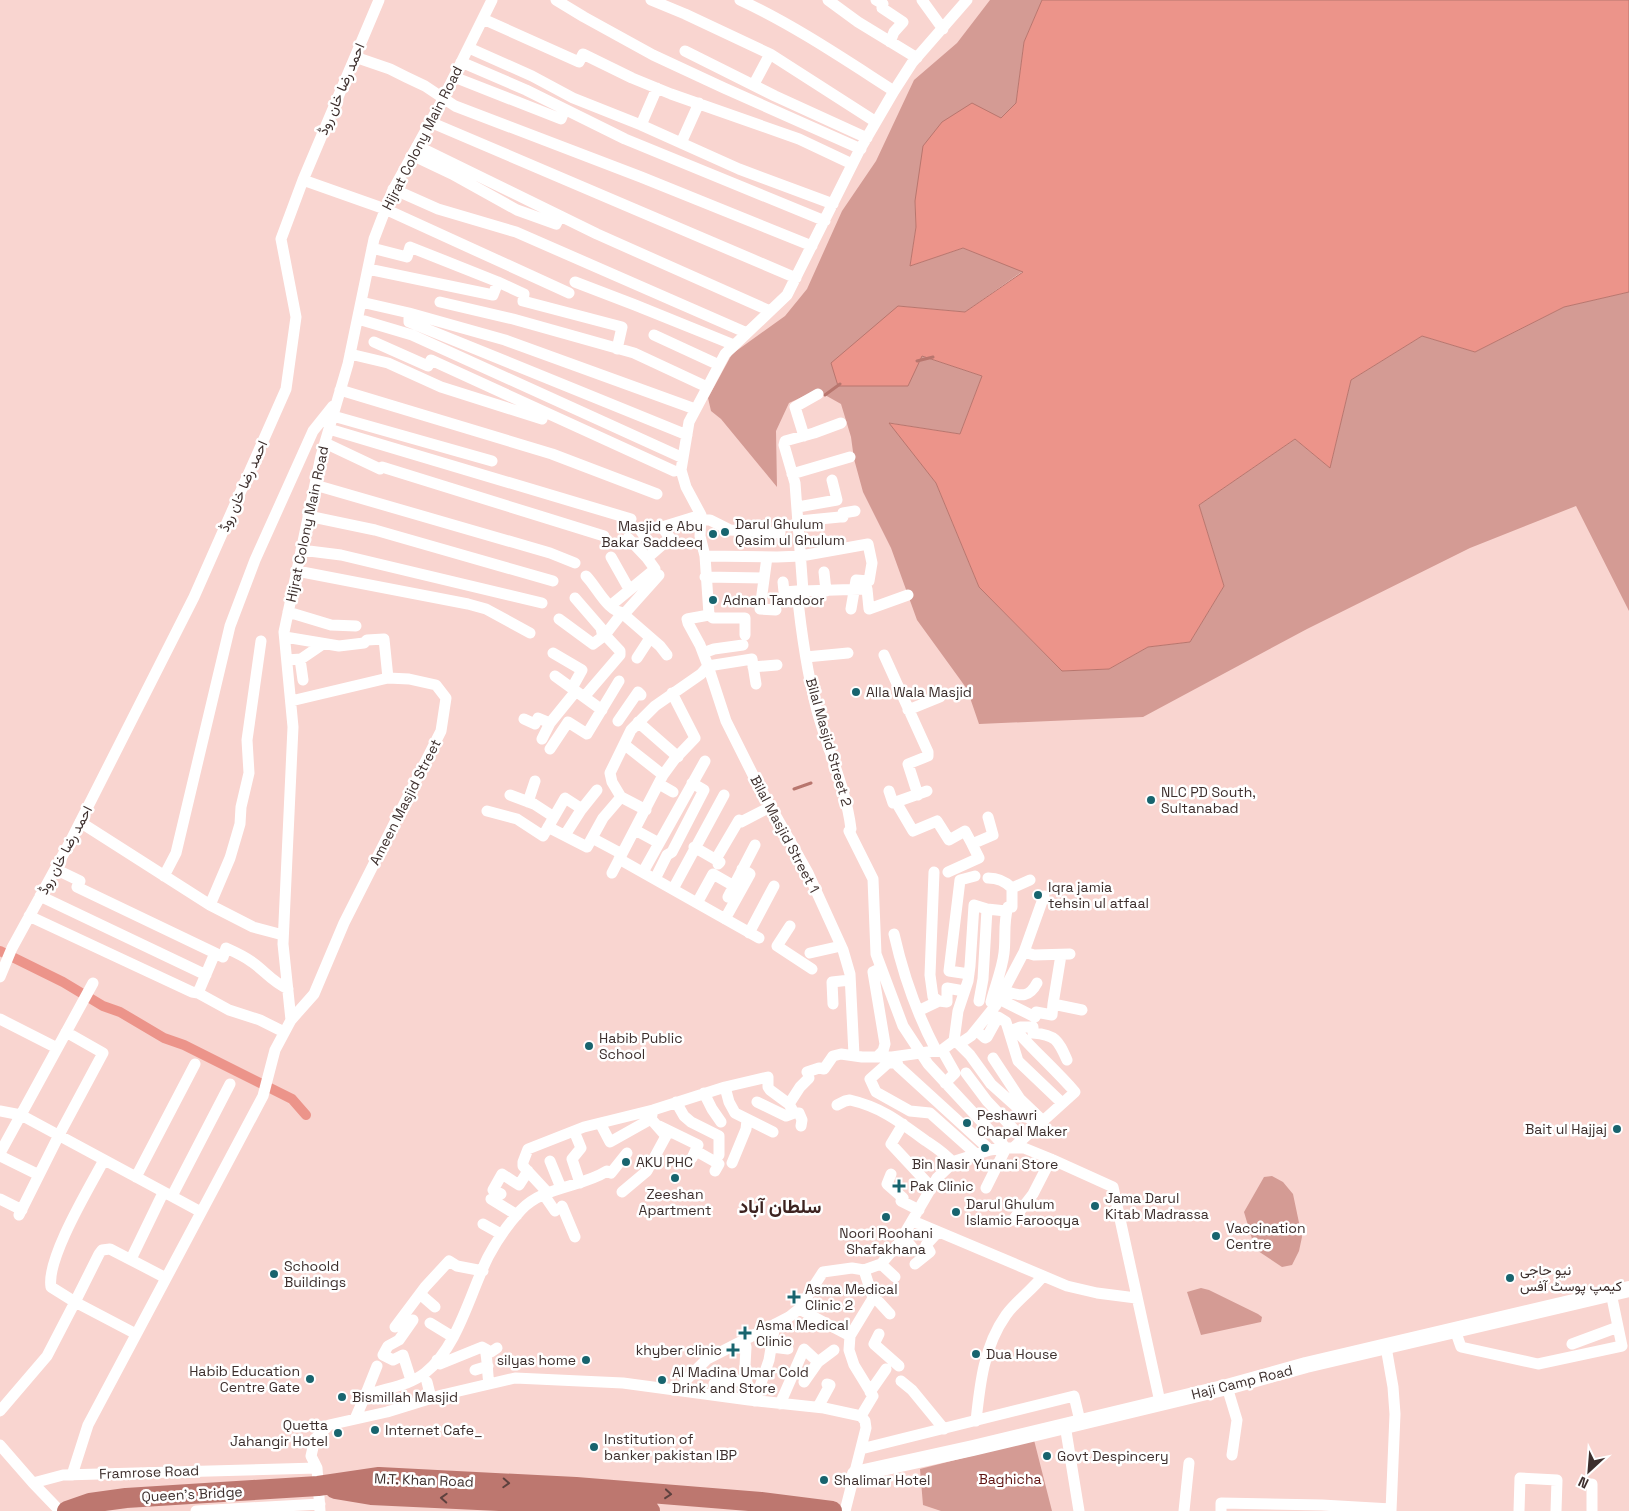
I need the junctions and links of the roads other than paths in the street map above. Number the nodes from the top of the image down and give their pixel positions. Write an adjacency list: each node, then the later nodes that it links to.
1 (379, 0): 16 (street, احمد رضا خان روڈ)
2 (492, 0): 10 (street, Hijrat Colony Main Road)
3 (556, 0): 31 (street)
4 (651, 0): 15 (street)
5 (740, 0): 22 (street)
6 (828, 0): 12 (street)
7 (876, 0): 12 (street)
8 (922, 0): 11 (street)
9 (967, 0): 11 (street)
10 (483, 19): 13 (street, Hijrat Colony Main Road); 21 (street)
11 (943, 29): 17 (street)
12 (890, 42): 17 (street)
13 (469, 48): 18 (street, Hijrat Colony Main Road); 28 (street)
14 (685, 51): 20 (street)
15 (770, 54): 20 (street); 27 (street)
16 (355, 57): 23 (street); 34 (street, احمد رضا خان روڈ)
17 (917, 58): 22 (street)
18 (462, 62): 19 (street, Hijrat Colony Main Road); 25 (street)
19 (454, 77): 23 (street, Hijrat Colony Main Road); 25 (street)
20 (754, 84): 29 (street)
21 (657, 88): 24 (street); 28 (street)
22 (894, 92): 27 (street)
23 (443, 99): 26 (street, Hijrat Colony Main Road); 39 (street)
24 (699, 103): 30 (street); 33 (street)
25 (565, 109): 38 (street)
26 (430, 122): 32 (street, Hijrat Colony Main Road); 42 (street)
27 (876, 122): 29 (street)
28 (641, 125): 30 (street)
29 (867, 138): 31 (street)
30 (681, 143): 36 (street)
31 (861, 148): 33 (street)
32 (415, 150): 35 (street, Hijrat Colony Main Road); 48 (street)
33 (852, 164): 36 (street)
34 (302, 180): 37 (street); 172 (street, احمد رضا خان روڈ)
35 (393, 189): 37 (street, Hijrat Colony Main Road); 51 (street)
36 (833, 204): 38 (street)
37 (385, 209): 40 (street, Hijrat Colony Main Road); 45 (street)
38 (825, 221): 39 (street)
39 (812, 246): 42 (street)
40 (372, 248): 41 (street, Hijrat Colony Main Road); 43 (street)
41 (368, 269): 43 (street); 46 (street, Hijrat Colony Main Road)
42 (796, 278): 48 (street)
43 (498, 282): 55 (street)
44 (575, 282): 54 (street)
45 (569, 293)
46 (361, 302): 49 (street); 50 (street, Hijrat Colony Main Road)
47 (440, 302): 55 (street)
48 (770, 310): 51 (street)
49 (409, 313): 61 (street); 66 (street)
50 (358, 319): 56 (street, Hijrat Colony Main Road); 69 (street)
51 (747, 333): 54 (street)
52 (654, 335): 57 (street)
53 (374, 342): 62 (street)
54 (734, 345): 57 (street)
55 (617, 349): 58 (street)
56 (350, 354): 60 (street, Hijrat Colony Main Road); 62 (street)
57 (719, 365): 58 (street)
58 (707, 387): 61 (street)
59 (818, 394): 67 (street)
60 (339, 396): 63 (street, Hijrat Colony Main Road); 76 (street); 190 (street)
61 (696, 409): 66 (street)
62 (545, 413): 72 (street)
63 (333, 416): 65 (street, Hijrat Colony Main Road); 71 (street)
64 (841, 423): 67 (street, Bilal Masjid Street 2)
65 (329, 429): 68 (street, Hijrat Colony Main Road); 81 (street)
66 (687, 435): 69 (street)
67 (804, 436): 73 (street, Bilal Masjid Street 2)
68 (325, 443): 75 (street, Hijrat Colony Main Road); 85 (street)
69 (683, 458): 72 (street)
70 (850, 458): 73 (street)
71 (492, 461)
72 (677, 472): 80 (street)
73 (792, 474): 77 (street, Bilal Masjid Street 2)
74 (832, 480): 77 (street)
75 (315, 485): 79 (street, Hijrat Colony Main Road); 93 (street)
76 (657, 494)
77 (798, 507): 82 (street, Bilal Masjid Street 2)
78 (855, 511): 82 (street)
79 (308, 516): 87 (street, Hijrat Colony Main Road); 100 (street)
80 (701, 516): 84 (street); 88 (street); 89 (street)
81 (631, 519)
82 (799, 520): 90 (street, Bilal Masjid Street 2)
83 (640, 530): 88 (street)
84 (780, 533)
85 (604, 536)
86 (628, 538): 88 (street)
87 (301, 550): 94 (street, Hijrat Colony Main Road); 108 (street)
88 (651, 554): 102 (street)
89 (705, 556): 92 (street); 98 (street)
90 (801, 556): 92 (street); 103 (street); 104 (street, Bilal Masjid Street 2)
91 (610, 557): 102 (street)
92 (767, 557): 99 (street)
93 (575, 563)
94 (297, 571): 112 (street, Hijrat Colony Main Road); 117 (street)
95 (824, 572): 105 (street)
96 (659, 575): 113 (street)
97 (586, 576): 109 (street)
98 (706, 577): 99 (street); 114 (street)
99 (764, 578): 111 (street)
100 (553, 581)
101 (783, 582): 104 (street)
102 (630, 589): 109 (street)
103 (854, 590): 105 (street); 106 (street); 110 (street)
104 (800, 591): 105 (street); 128 (street, Bilal Masjid Street 2)
105 (826, 591)
106 (908, 595)
107 (575, 598): 118 (street)
108 (542, 603)
109 (610, 606): 113 (street)
110 (852, 608)
111 (776, 610)
112 (288, 612): 116 (street); 119 (street, Hijrat Colony Main Road)
113 (622, 613): 118 (street); 120 (street)
114 (709, 615): 124 (street, Bilal Masjid Street 1); 124 (street)
115 (559, 620): 118 (street)
116 (356, 626)
117 (530, 633)
118 (604, 636): 140 (street)
119 (285, 637): 122 (street); 131 (street, Hijrat Colony Main Road)
120 (650, 638): 126 (street); 129 (street)
121 (261, 641): 203 (street)
122 (323, 644): 130 (street); 136 (street)
123 (553, 653): 140 (street)
124 (703, 653): 133 (street, Bilal Masjid Street 1)
125 (848, 653): 128 (street)
126 (667, 655)
127 (884, 655): 145 (street)
128 (806, 657): 215 (street, Bilal Masjid Street 2)
129 (636, 658)
130 (300, 659): 131 (street); 137 (street)
131 (287, 660): 144 (street, Hijrat Colony Main Road)
132 (777, 665): 134 (street)
133 (708, 666): 134 (street); 141 (street); 167 (street, Bilal Masjid Street 1)
134 (753, 667): 139 (street)
135 (555, 676): 140 (street)
136 (388, 678): 144 (street, Ameen Masjid Street); 235 (street, Ameen Masjid Street)
137 (303, 680)
138 (619, 681): 146 (street)
139 (756, 684)
140 (577, 692): 146 (street); 149 (street)
141 (672, 693): 150 (street); 154 (street)
142 (641, 695): 148 (street)
143 (940, 697): 145 (street)
144 (291, 701): 209 (street, Hijrat Colony Main Road)
145 (908, 710): 166 (street)
146 (600, 713): 148 (street); 153 (street)
147 (524, 719): 149 (street)
148 (618, 721): 150 (street)
149 (550, 723): 151 (street)
150 (634, 726): 152 (street); 154 (street)
151 (542, 739)
152 (625, 745): 156 (street); 164 (street)
153 (550, 749)
154 (678, 757): 156 (street)
155 (704, 761): 158 (street)
156 (661, 780): 161 (street); 169 (street)
157 (535, 782): 165 (street)
158 (692, 783): 177 (street); 193 (street)
159 (597, 790): 168 (street)
160 (889, 791): 166 (street)
161 (673, 792)
162 (510, 795): 165 (street)
163 (724, 795): 180 (street)
164 (621, 797): 169 (street); 176 (street)
165 (528, 802): 173 (street)
166 (896, 802): 178 (street)
167 (770, 806): 182 (street); 211 (street, Bilal Masjid Street 1)
168 (582, 809): 173 (street); 175 (street)
169 (646, 810): 174 (street)
170 (487, 811): 173 (street)
171 (988, 817): 178 (street)
172 (80, 822): 183 (street, احمد رضا خان روڈ); 190 (street)
173 (551, 822): 175 (street)
174 (635, 830): 177 (street); 181 (street)
175 (565, 835): 176 (street)
176 (592, 838): 181 (street)
177 (659, 843): 185 (street)
178 (972, 844): 187 (street)
179 (755, 845): 184 (street)
180 (694, 847): 182 (street); 198 (street)
181 (620, 857): 185 (street); 188 (street)
182 (716, 860): 189 (street)
183 (55, 869): 199 (street, احمد رضا خان روڈ); 213 (street)
184 (742, 869): 195 (street); 207 (street)
185 (643, 872): 193 (street)
186 (934, 872): 227 (street)
187 (948, 872)
188 (612, 873)
189 (713, 874): 195 (street); 202 (street)
190 (164, 876): 203 (street)
191 (975, 876): 218 (street)
192 (988, 878): 197 (street)
193 (654, 879): 198 (street)
194 (1030, 880): 197 (street)
195 (734, 886): 201 (street)
196 (774, 886): 207 (street)
197 (1012, 888): 205 (street)
198 (672, 889): 202 (street)
199 (40, 896): 206 (street, احمد رضا خان روڈ); 217 (street)
200 (1044, 896): 212 (street)
201 (728, 897)
202 (697, 903): 207 (street)
203 (210, 905): 209 (street)
204 (987, 909): 205 (street); 218 (street); 228 (street)
205 (1006, 911): 226 (street)
206 (29, 916): 219 (street, احمد رضا خان روڈ); 225 (street)
207 (725, 919)
208 (790, 926): 216 (street)
209 (283, 934): 223 (street, Hijrat Colony Main Road)
210 (894, 934): 233 (street)
211 (842, 946): 214 (street); 220 (street, Bilal Masjid Street 1)
212 (1024, 952): 226 (street); 230 (street)
213 (215, 953): 217 (street); 223 (street)
214 (810, 953)
215 (880, 968): 243 (street, Bilal Masjid Street 2); 245 (street)
216 (812, 969)
217 (206, 974): 225 (street)
218 (969, 974): 224 (street)
219 (0, 977)
220 (850, 980): 229 (street); 244 (street, Bilal Masjid Street 1)
221 (93, 983): 238 (street)
222 (1037, 983): 226 (street)
223 (288, 989): 235 (street, Hijrat Colony Main Road)
224 (964, 991): 227 (street); 240 (street)
225 (198, 993): 239 (street)
226 (1000, 998): 231 (street); 237 (street)
227 (938, 1001): 233 (street)
228 (979, 1001)
229 (833, 1004)
230 (1053, 1004): 231 (street); 232 (street)
231 (1014, 1007): 236 (street)
232 (1082, 1010)
233 (918, 1011): 242 (street)
234 (0, 1019): 241 (street)
235 (291, 1020): 239 (street)
236 (1010, 1027): 237 (street); 248 (street); 257 (street); 257 (street)
237 (976, 1030): 240 (street)
238 (66, 1032): 241 (street); 271 (street)
239 (284, 1032): 298 (street)
240 (957, 1042): 242 (street); 266 (street)
241 (57, 1048): 261 (street)
242 (939, 1050): 243 (street); 251 (street)
243 (921, 1053): 247 (street); 251 (street, Bilal Masjid Street 2)
244 (854, 1056): 245 (street); 259 (street)
245 (877, 1057): 247 (street)
246 (993, 1058): 266 (street)
247 (896, 1060): 274 (street); 276 (street)
248 (1067, 1060)
249 (196, 1064): 288 (street)
250 (966, 1073): 272 (street)
251 (945, 1083): 273 (street, Bilal Masjid Street 2)
252 (230, 1084): 294 (street)
253 (725, 1086): 254 (street); 259 (street); 263 (street)
254 (704, 1093): 255 (street); 264 (street)
255 (676, 1102): 262 (street); 278 (street)
256 (757, 1102): 259 (street)
257 (1062, 1103): 266 (street)
258 (837, 1106): 267 (street)
259 (792, 1108): 268 (street)
260 (0, 1111): 261 (street)
261 (21, 1115): 271 (street); 277 (street)
262 (653, 1118): 265 (street); 265 (street); 286 (street); 293 (street)
263 (747, 1120): 270 (street); 283 (street)
264 (721, 1122)
265 (600, 1123): 269 (street)
266 (1041, 1123): 272 (street)
267 (903, 1124): 279 (street); 284 (street)
268 (801, 1126)
269 (574, 1131): 285 (street); 289 (street)
270 (773, 1132)
271 (59, 1136): 281 (street); 287 (street)
272 (1022, 1138): 273 (street)
273 (1009, 1148): 274 (street); 280 (street); 292 (street)
274 (990, 1150): 276 (street)
275 (627, 1153): 289 (street)
276 (976, 1154): 284 (street)
277 (0, 1155): 287 (street)
278 (719, 1155)
279 (904, 1158): 291 (street); 297 (street)
280 (1052, 1159): 300 (street); 320 (street)
281 (104, 1160): 288 (street); 321 (street)
282 (550, 1161): 290 (street)
283 (732, 1163)
284 (953, 1163): 291 (street)
285 (528, 1171): 295 (street); 299 (street)
286 (715, 1171)
287 (39, 1175): 296 (street)
288 (136, 1177): 294 (street)
289 (580, 1183): 290 (street)
290 (561, 1188): 295 (street)
291 (931, 1188): 297 (street)
292 (986, 1188)
293 (622, 1192)
294 (168, 1194): 298 (street); 308 (street)
295 (546, 1194): 299 (street); 306 (street)
296 (0, 1199)
297 (919, 1210): 301 (street)
298 (201, 1212): 315 (street)
299 (517, 1215): 304 (street)
300 (1013, 1220)
301 (913, 1221): 303 (street); 305 (street)
302 (483, 1224): 304 (street)
303 (938, 1232): 310 (street); 313 (street)
304 (501, 1234): 312 (street)
305 (903, 1236): 307 (street); 309 (street)
306 (575, 1237)
307 (914, 1250)
308 (131, 1259): 315 (street); 321 (street)
309 (881, 1264): 311 (street); 314 (street)
310 (914, 1264)
311 (864, 1270): 319 (street); 323 (street)
312 (482, 1272): 318 (street); 335 (street)
313 (1043, 1276): 320 (street); 373 (street)
314 (896, 1277)
315 (166, 1278): 332 (street)
316 (1629, 1289): 317 (street, Haji Camp Road)
317 (1611, 1293): 329 (street); 331 (street, Haji Camp Road)
318 (420, 1294): 322 (street); 330 (street)
319 (873, 1298): 324 (street); 334 (street)
320 (1136, 1298): 367 (street)
321 (75, 1302): 332 (street); 370 (street)
322 (435, 1308)
323 (799, 1309): 328 (street); 334 (street)
324 (890, 1314)
325 (1629, 1319): 329 (street)
326 (413, 1320): 353 (street)
327 (430, 1323): 335 (street)
328 (775, 1324): 336 (street); 339 (street)
329 (1618, 1325): 331 (street); 337 (street)
330 (395, 1327)
331 (1455, 1330): 338 (street, Haji Camp Road)
332 (136, 1334): 381 (street)
333 (879, 1334): 348 (street)
334 (850, 1336): 363 (street)
335 (453, 1337): 344 (street)
336 (744, 1340): 359 (street); 362 (street)
337 (1572, 1344)
338 (1386, 1346): 361 (street, Haji Camp Road); 385 (street)
339 (772, 1347): 342 (street); 366 (street)
340 (497, 1348): 341 (street)
341 (485, 1349): 344 (street); 347 (street)
342 (788, 1349)
343 (834, 1350): 345 (street)
344 (437, 1360): 353 (street)
345 (818, 1362): 356 (street); 368 (street)
346 (377, 1366): 364 (street)
347 (488, 1366): 350 (street); 357 (street)
348 (899, 1366)
349 (886, 1369): 363 (street)
350 (475, 1370)
351 (714, 1371): 352 (street)
352 (730, 1377): 358 (street); 359 (street)
353 (411, 1380): 364 (street)
354 (901, 1381): 375 (street)
355 (427, 1382): 365 (street)
356 (804, 1382)
357 (489, 1384): 362 (street); 365 (street)
358 (714, 1384)
359 (747, 1384): 366 (street)
360 (827, 1384): 369 (street)
361 (1227, 1387): 367 (street, Haji Camp Road); 378 (street)
362 (681, 1391): 366 (street)
363 (870, 1392): 371 (street)
364 (365, 1396): 372 (street)
365 (431, 1398): 372 (street)
366 (752, 1401): 368 (street)
367 (1160, 1402): 374 (street, Haji Camp Road)
368 (780, 1404): 369 (street)
369 (818, 1407): 371 (street)
370 (0, 1411)
371 (862, 1416): 377 (street)
372 (355, 1419): 384 (street)
373 (976, 1420): 374 (street); 375 (street)
374 (1073, 1423): 380 (street, Haji Camp Road); 392 (street)
375 (944, 1428): 377 (street)
376 (0, 1444): 382 (street)
377 (861, 1449): 380 (street)
378 (1232, 1455)
379 (1189, 1463): 393 (street)
380 (855, 1474): 391 (street)
381 (72, 1475): 382 (street, Framrose Road); 384 (street, Framrose Road)
382 (32, 1483): 386 (street)
383 (1592, 1484): 397 (street)
384 (319, 1492): 387 (highway, Queen's Bridge); 388 (street); 389 (highway, M.T. Khan Road, one-way to 384); 390 (highway, M.T. Khan Road, one-way to 390)
385 (1391, 1510): 394 (street)
386 (60, 1511)
387 (66, 1511)
388 (196, 1511)
389 (650, 1511)
390 (832, 1511)
391 (845, 1511)
392 (1079, 1511)
393 (1184, 1511)
394 (1221, 1511)
395 (1519, 1511): 396 (street)
396 (1556, 1511)
397 (1592, 1511)

